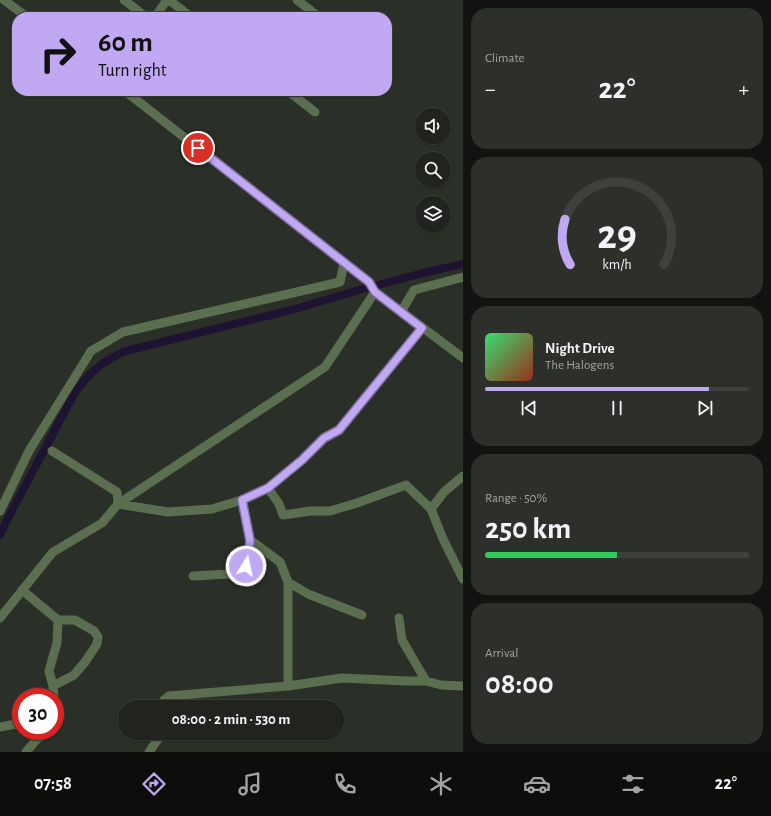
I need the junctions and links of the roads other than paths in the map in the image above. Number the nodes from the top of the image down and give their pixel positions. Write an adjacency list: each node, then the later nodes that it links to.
1 (4, 0): 5 (street)
2 (124, 0): 6 (street)
3 (168, 0): 7 (street); 8 (street)
4 (297, 0): 9 (street)
5 (20, 12)
6 (140, 12)
7 (158, 12)
8 (184, 12)
9 (313, 12)
10 (131, 96): 13 (street)
11 (294, 96): 12 (street)
12 (315, 112)
13 (344, 263): 15 (street); 25 (street)
14 (463, 277): 16 (street)
15 (375, 292): 16 (street); 23 (street)
16 (401, 312): 17 (street)
17 (422, 328): 18 (street); 21 (street)
18 (463, 358)
19 (52, 451): 23 (street)
20 (463, 476): 24 (street)
21 (268, 488): 22 (street); 24 (street)
22 (242, 500): 23 (street); 26 (street)
23 (118, 504): 30 (street)
24 (431, 509): 28 (street)
25 (0, 510)
26 (250, 540): 27 (street); 29 (street)
27 (193, 576)
28 (463, 579)
29 (288, 582): 31 (street); 37 (street)
30 (22, 590): 32 (street); 34 (street)
31 (362, 615)
32 (0, 618)
33 (399, 618): 35 (street)
34 (58, 620): 36 (street); 36 (street)
35 (426, 681): 37 (street); 38 (street)
36 (53, 686)
37 (288, 686): 39 (street)
38 (463, 686)
39 (164, 700)
40 (12, 725): 41 (street)
41 (0, 727)
42 (36, 740): 44 (street)
43 (157, 740): 45 (street)
44 (27, 752)
45 (149, 752)

